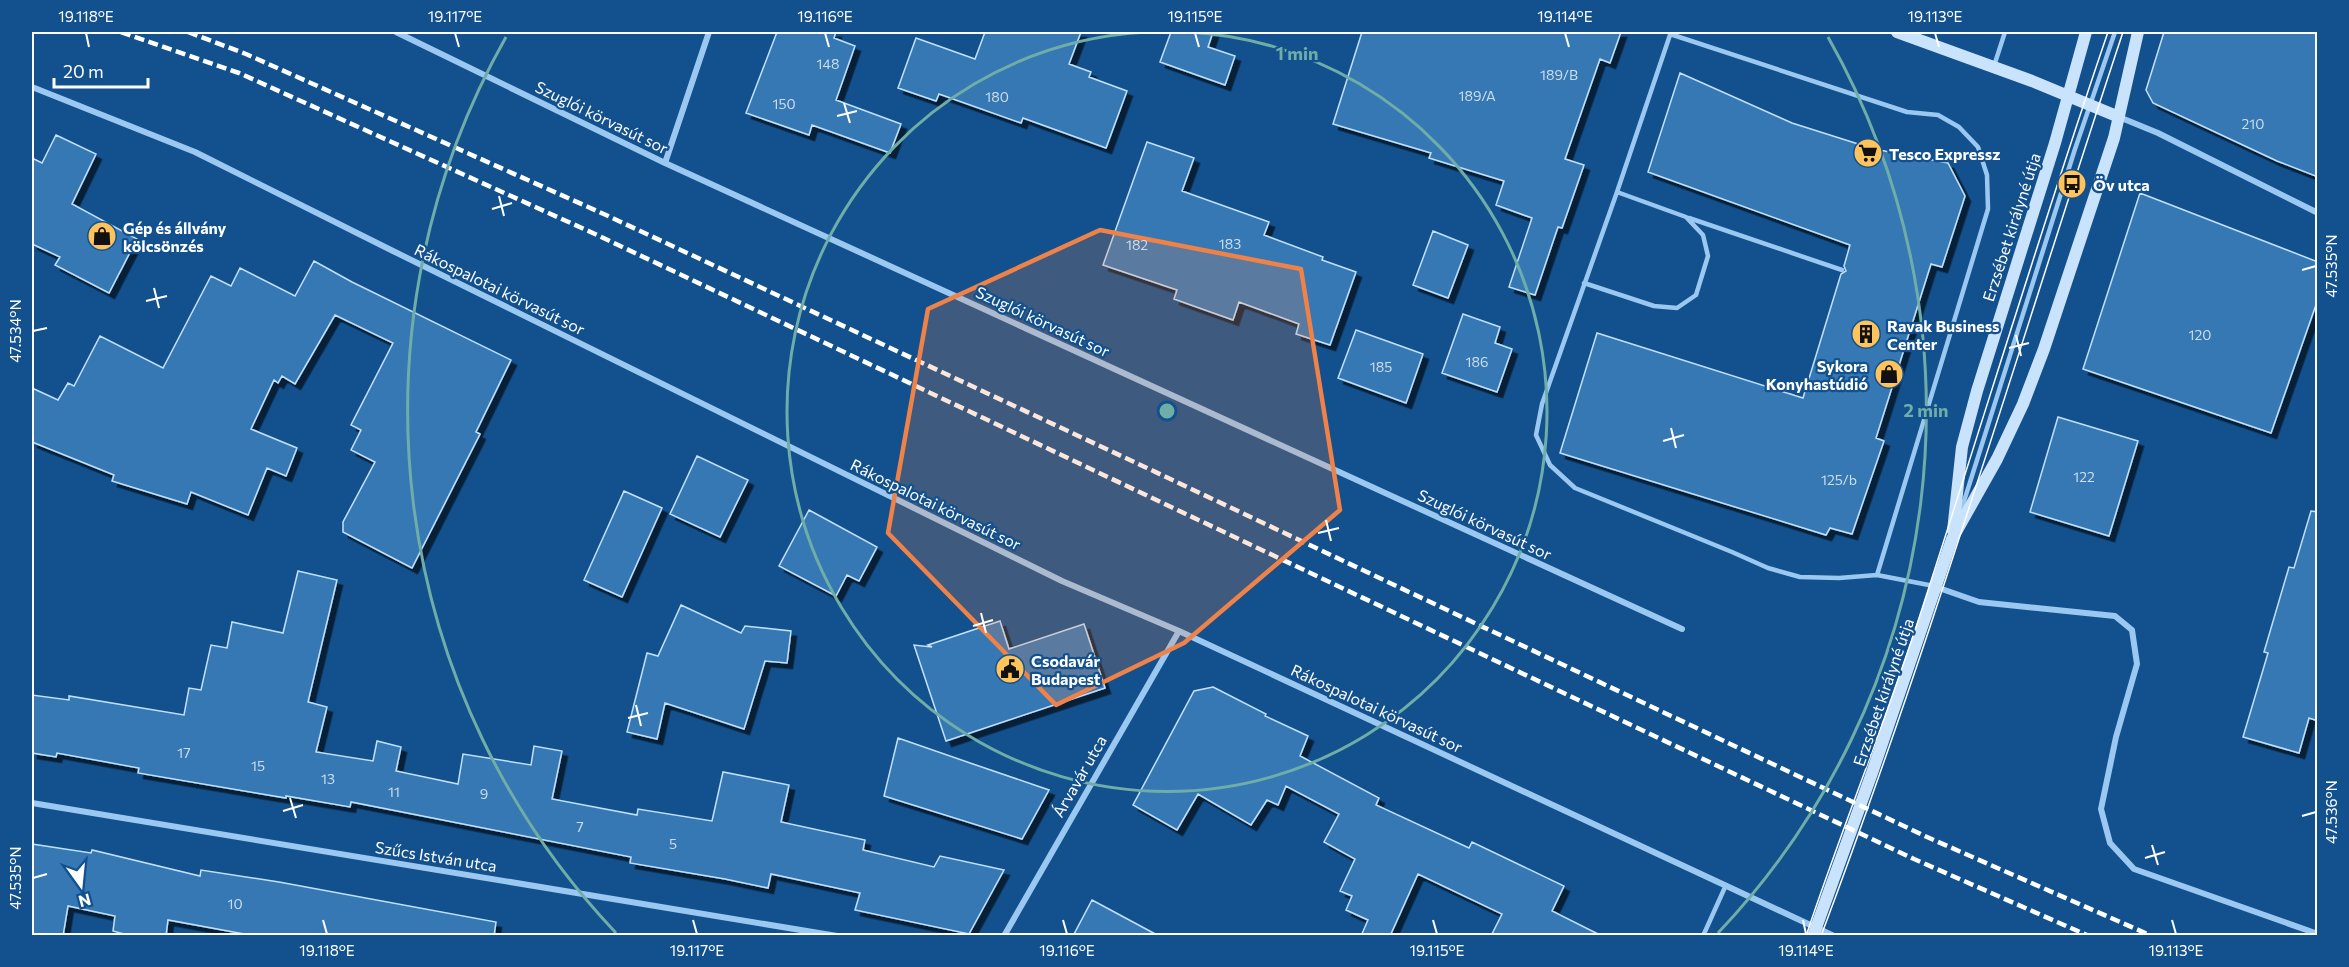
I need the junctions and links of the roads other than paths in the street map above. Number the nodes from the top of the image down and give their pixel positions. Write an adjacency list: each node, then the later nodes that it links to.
1 (396, 32): 14 (street, Szuglói körvasút sor)
2 (709, 32): 14 (street)
3 (1897, 32): 9 (street)
4 (2005, 32): 9 (lane)
5 (2086, 32): 11 (street, Erzsébet királyné útja)
6 (2115, 32): 12 (lane, Erzsébet királyné útja)
7 (2138, 32): 13 (street, Erzsébet királyné útja)
8 (1670, 33): 15 (lane); 21 (lane)
9 (1994, 67): 11 (street)
10 (32, 87): 24 (street, Rákospalotai körvasút sor)
11 (2068, 96): 12 (street); 20 (street, Erzsébet királyné útja)
12 (2090, 105): 13 (street); 20 (lane, Erzsébet királyné útja)
13 (2119, 117): 16 (street); 20 (street, Erzsébet királyné útja)
14 (665, 163): 23 (street, Szuglói körvasút sor)
15 (1617, 192): 17 (lane); 19 (lane)
16 (2318, 213)
17 (1686, 217): 18 (lane); 19 (lane)
18 (1842, 270)
19 (1584, 283): 21 (lane)
20 (1952, 539): 22 (street, Erzsébet királyné útja)
21 (1877, 574): 22 (lane)
22 (1936, 587): 27 (street, Erzsébet királyné útja); 28 (street)
23 (1682, 629)
24 (1179, 631): 26 (street, Rákospalotai körvasút sor); 30 (street, Árvavár utca)
25 (32, 803): 29 (street, Szűcs István utca)
26 (1726, 885): 27 (street, Rákospalotai körvasút sor); 31 (lane)
27 (1815, 931): 32 (street, Rákospalotai körvasút sor)
28 (2318, 934)
29 (837, 936)
30 (1004, 936)
31 (1704, 936)
32 (1834, 936)

